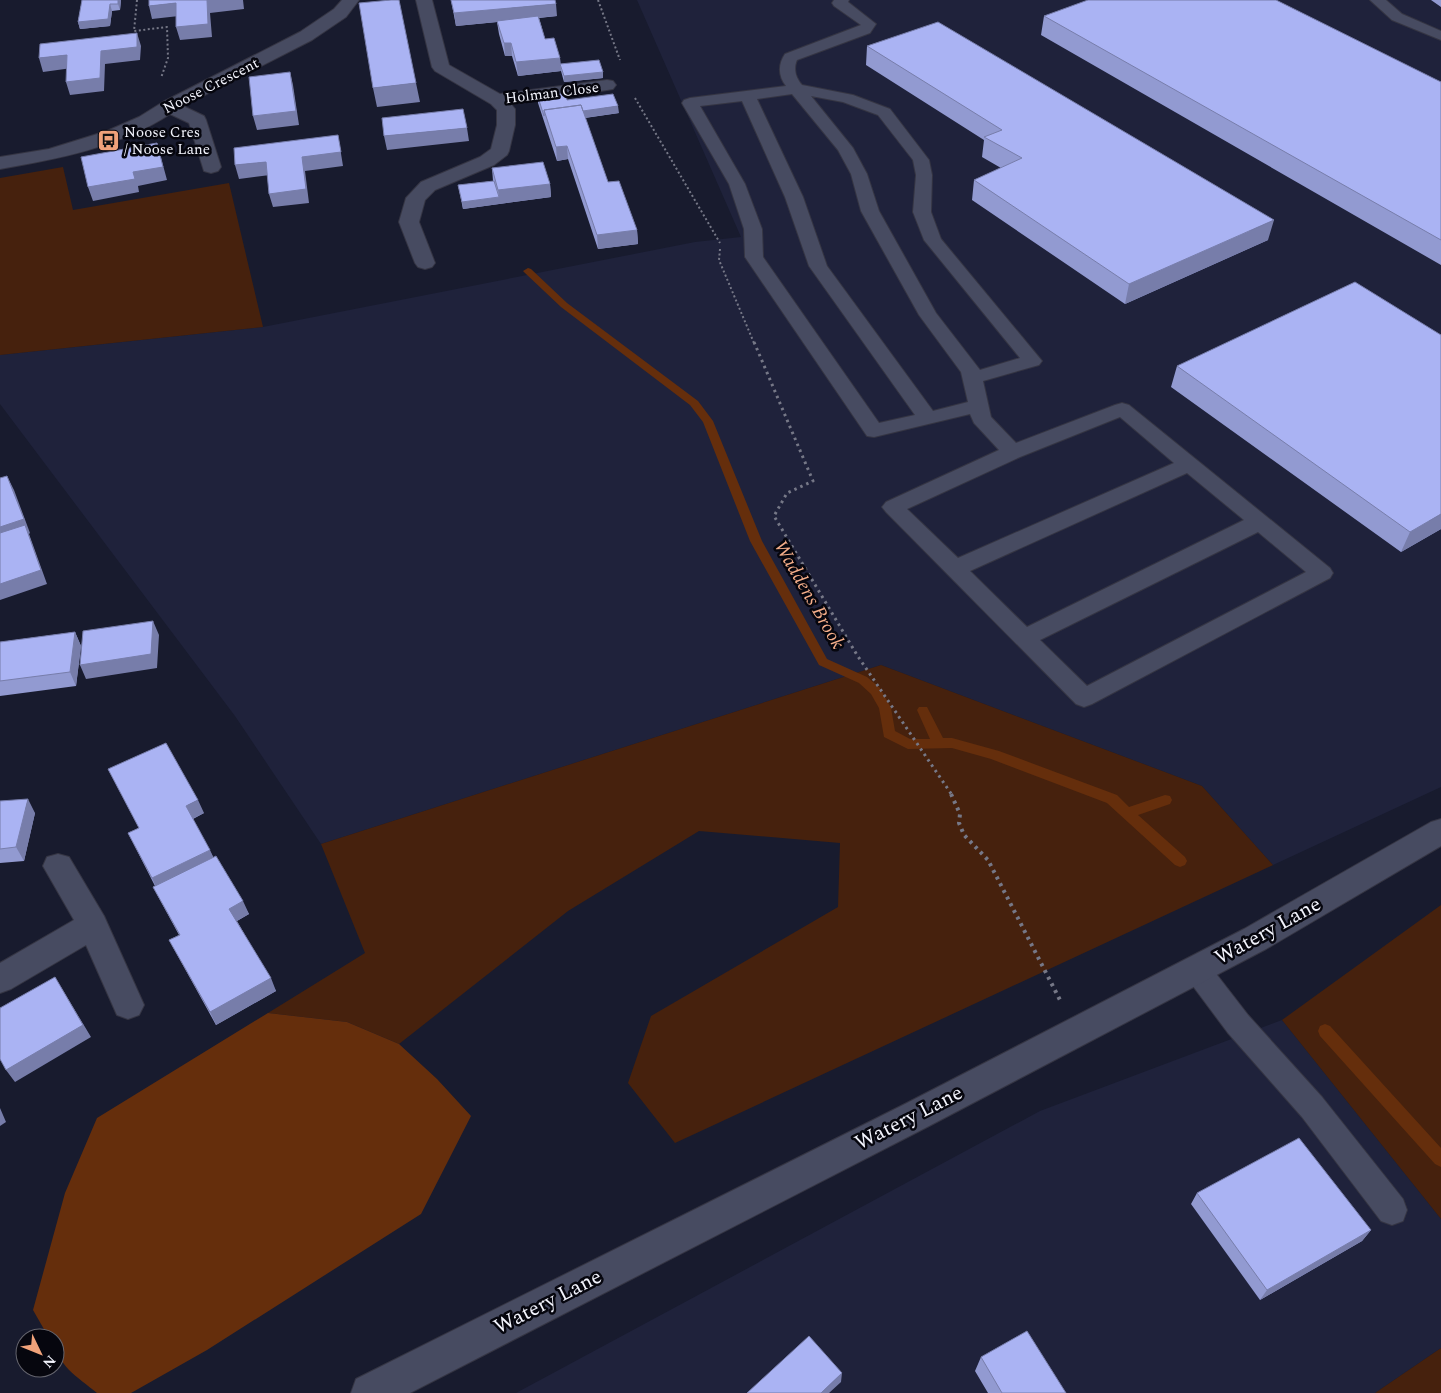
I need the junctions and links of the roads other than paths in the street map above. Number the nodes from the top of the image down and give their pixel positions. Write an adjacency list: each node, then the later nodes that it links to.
1 (352, 0): 10 (street, Noose Crescent)
2 (424, 0): 9 (street, Holman Close)
3 (842, 0): 7 (lane)
4 (1377, 0): 5 (lane)
5 (1439, 34)
6 (607, 85): 9 (street, Holman Close)
7 (796, 89): 8 (lane); 14 (lane); 14 (lane)
8 (748, 96): 16 (lane); 16 (lane)
9 (497, 100): 13 (street, Holman Close)
10 (169, 106): 11 (street, Noose Crescent); 12 (street)
11 (0, 164)
12 (211, 166)
13 (425, 263)
14 (973, 378): 15 (lane)
15 (978, 406): 16 (lane); 17 (lane)
16 (928, 418)
17 (1013, 452): 18 (lane); 20 (lane)
18 (1189, 464): 19 (lane); 20 (lane)
19 (1259, 522): 21 (lane); 21 (lane)
20 (954, 569): 21 (lane)
21 (1024, 638)
22 (1441, 831): 25 (street, Watery Lane)
23 (58, 866): 24 (street)
24 (92, 925): 26 (street); 27 (street)
25 (1197, 970): 28 (lane); 29 (street, Watery Lane)
26 (0, 978)
27 (128, 1005)
28 (1392, 1210)
29 (370, 1393)

